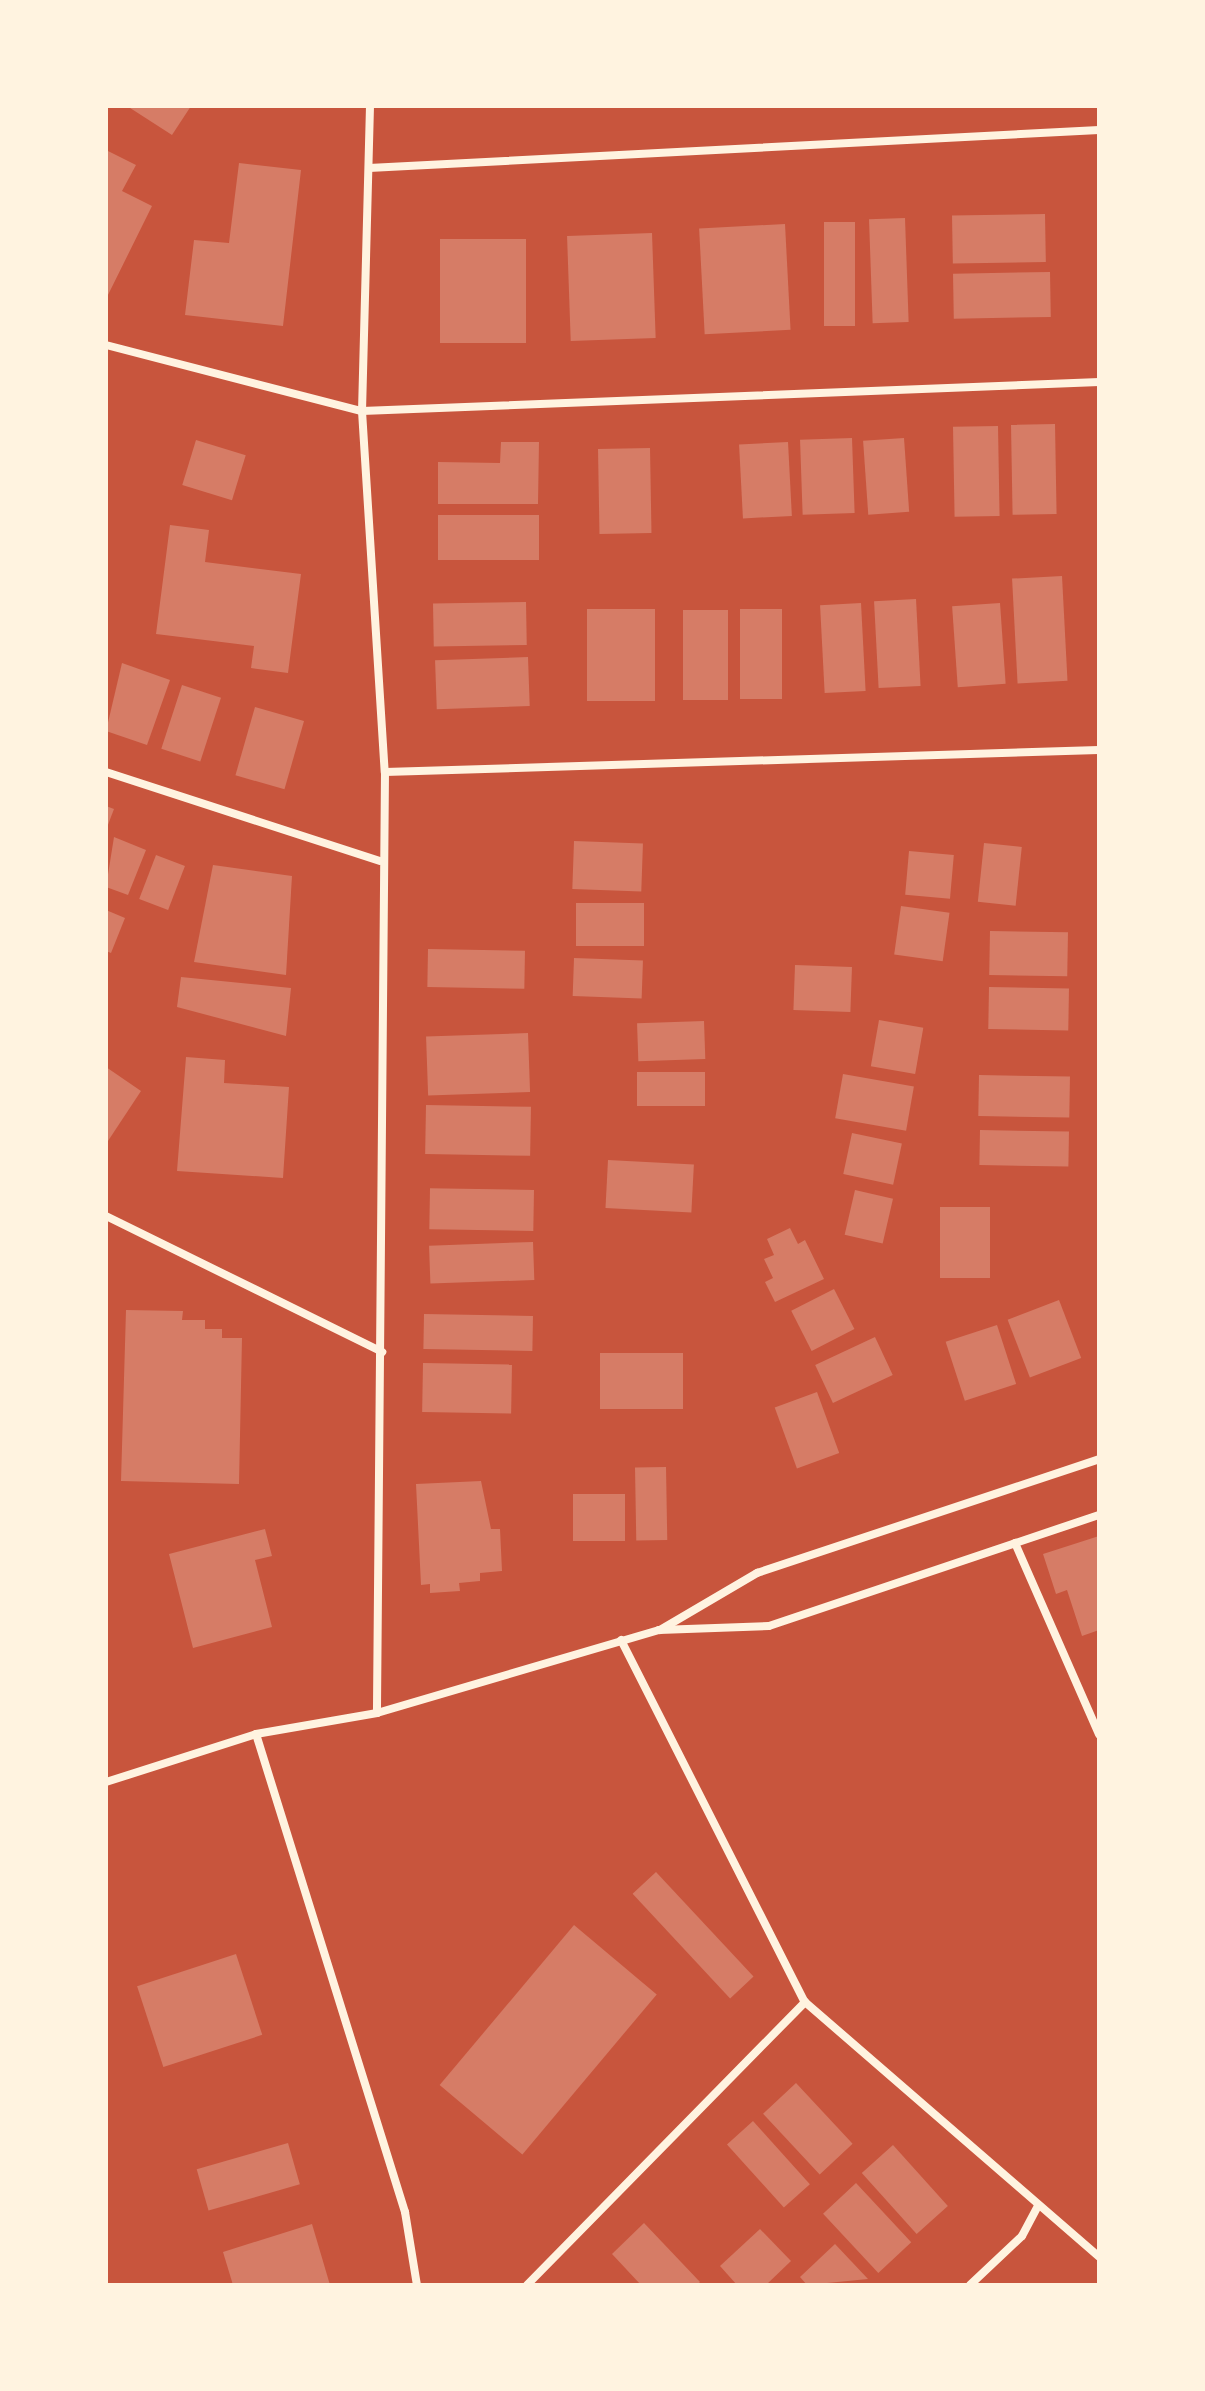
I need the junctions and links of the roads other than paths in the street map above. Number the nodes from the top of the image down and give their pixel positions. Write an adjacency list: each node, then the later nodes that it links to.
1 (370, 106): 3 (street)
2 (1099, 130): 3 (street)
3 (369, 168): 6 (street)
4 (106, 345): 6 (street)
5 (1099, 382): 6 (street)
6 (362, 411): 9 (street)
7 (1099, 750): 9 (street)
8 (106, 772): 10 (street)
9 (385, 772): 10 (street)
10 (380, 861): 12 (street)
11 (106, 1216): 12 (street)
12 (382, 1352): 18 (street)
13 (1099, 1459): 16 (street)
14 (1099, 1515): 15 (street)
15 (1015, 1543): 16 (street); 20 (street)
16 (659, 1630): 17 (street)
17 (621, 1640): 18 (street); 22 (street)
18 (377, 1713): 19 (street)
19 (256, 1734): 21 (street); 25 (street)
20 (1099, 1734)
21 (106, 1782)
22 (805, 2002): 23 (street); 26 (street)
23 (1038, 2206): 24 (street); 27 (street)
24 (1099, 2257)
25 (417, 2285)
26 (527, 2285)
27 (970, 2285)

